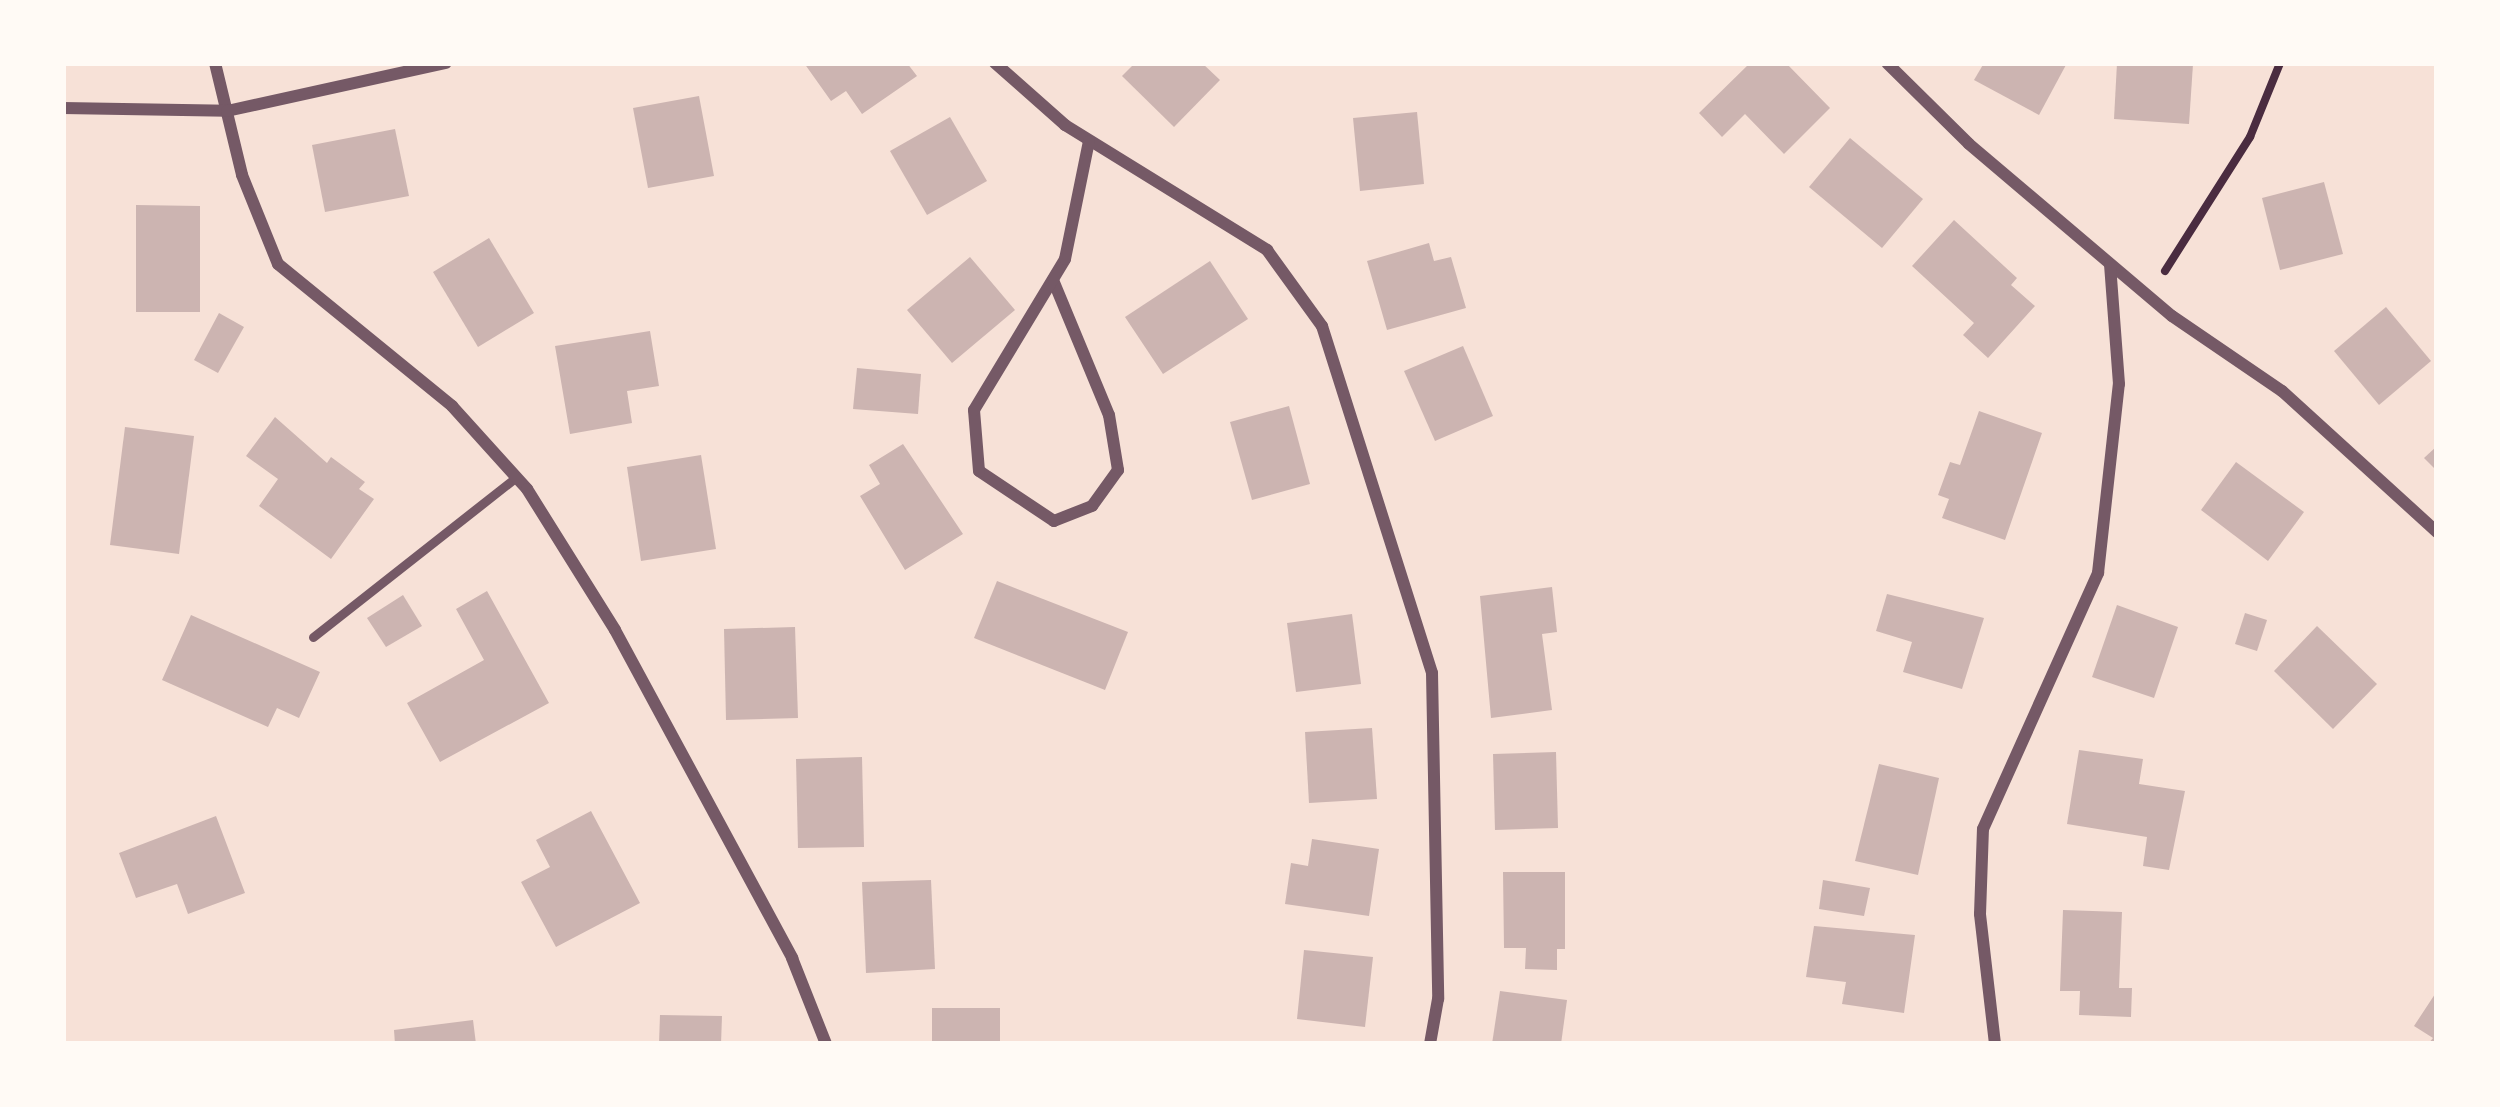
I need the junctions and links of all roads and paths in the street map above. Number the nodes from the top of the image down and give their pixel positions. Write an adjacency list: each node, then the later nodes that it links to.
1 (215, 63): 7 (street)
2 (446, 63): 7 (street)
3 (995, 63): 8 (street)
4 (1887, 63): 9 (street)
5 (2280, 63): 11 (path)
6 (63, 109): 7 (street)
7 (226, 111): 12 (street)
8 (1089, 141): 10 (street); 16 (street)
9 (2110, 265): 11 (street); 17 (street)
10 (1053, 280): 10 (street)
11 (2147, 296): 13 (street)
12 (516, 477): 14 (lane); 15 (street)
13 (2437, 532)
14 (313, 637)
15 (826, 1044)
16 (1430, 1044)
17 (1995, 1044)

